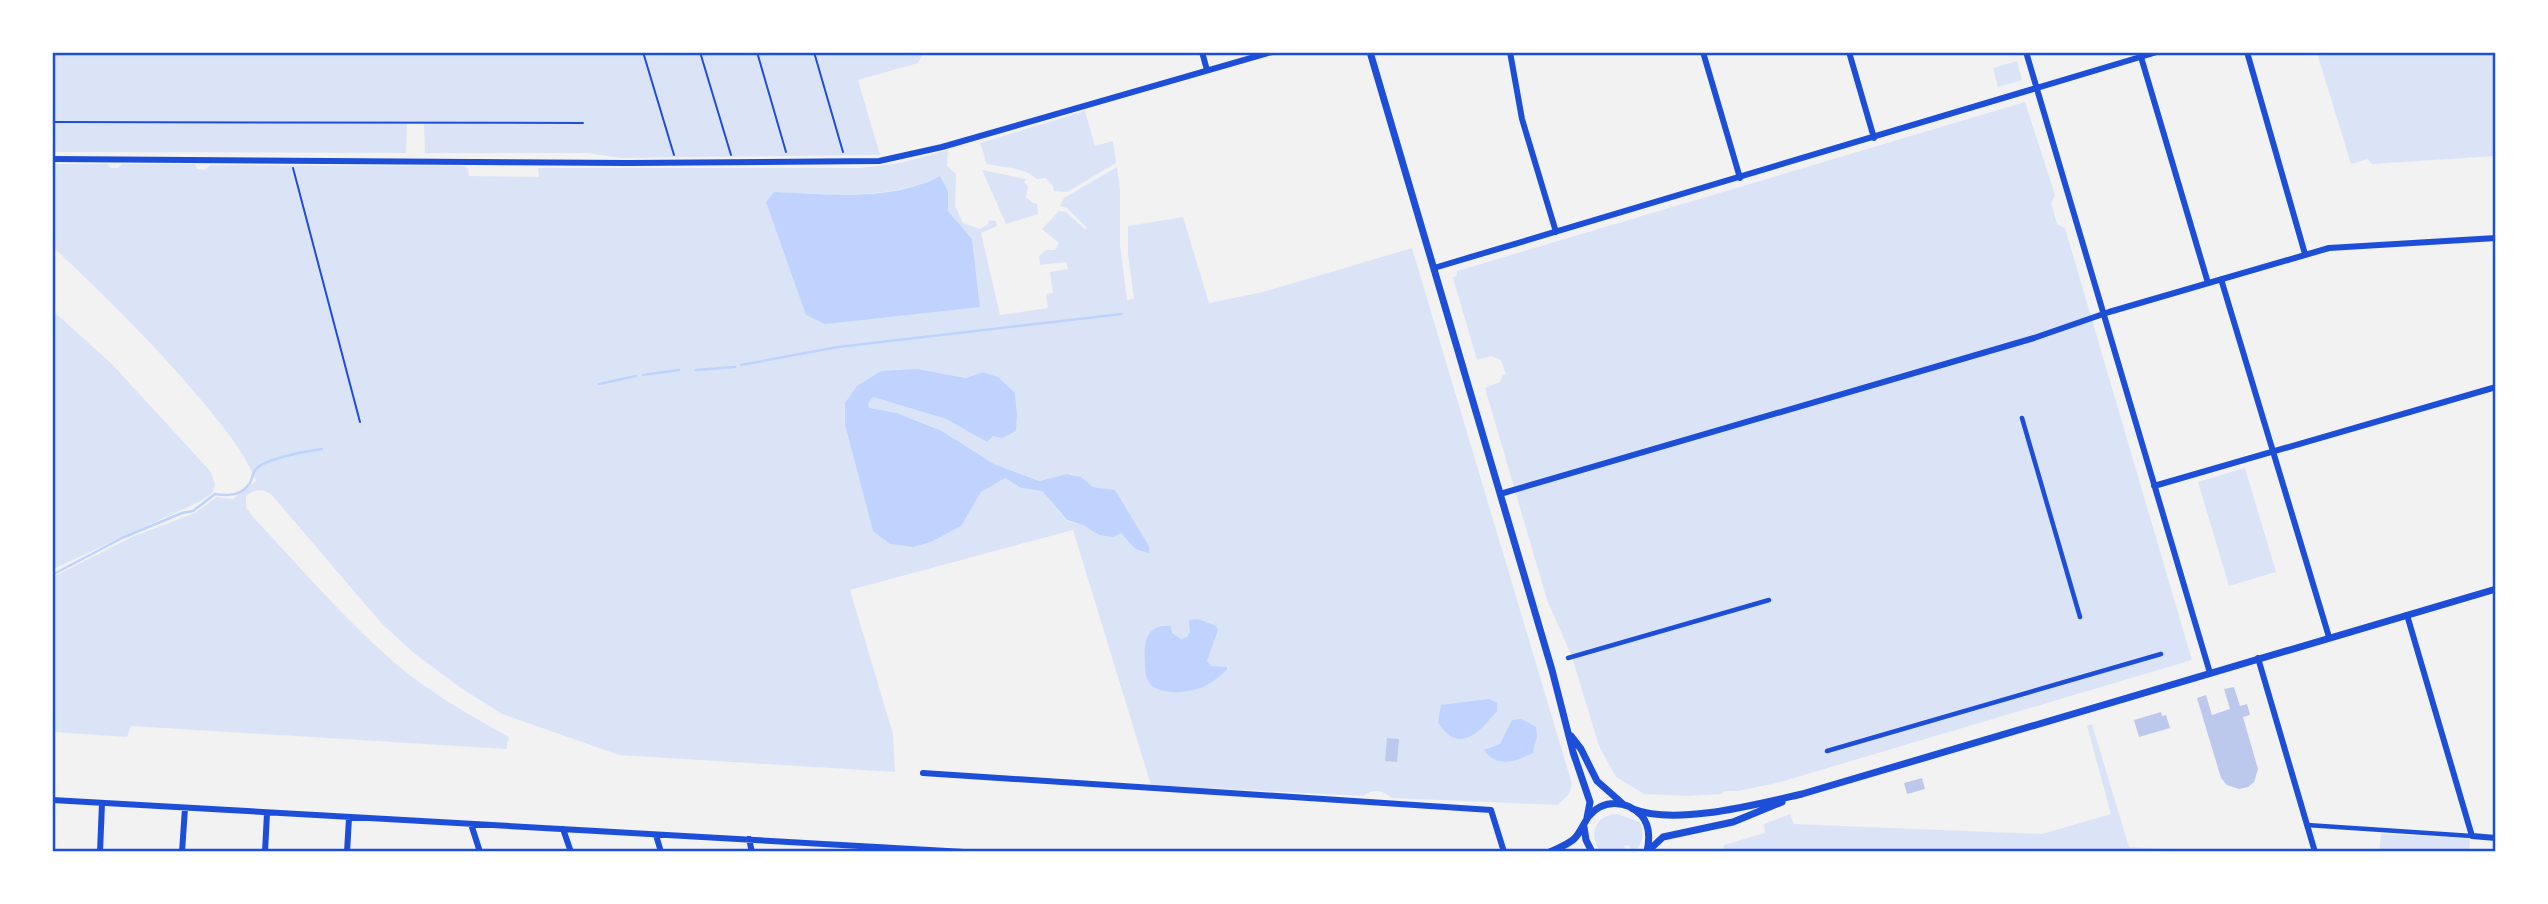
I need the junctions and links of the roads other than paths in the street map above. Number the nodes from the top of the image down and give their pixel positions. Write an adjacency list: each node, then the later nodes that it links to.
1 (1202, 52): 11 (street)
2 (1272, 52): 11 (street)
3 (1370, 52): 19 (street)
4 (1510, 52): 16 (street)
5 (1703, 52): 15 (street)
6 (1849, 52): 13 (street)
7 (2026, 52): 12 (street)
8 (2157, 52): 10 (street)
9 (2247, 52): 18 (street)
10 (2141, 57): 12 (street); 21 (street)
11 (1208, 71): 14 (street)
12 (2037, 89): 13 (street); 22 (street)
13 (1874, 138): 15 (street)
14 (52, 159)
15 (1740, 178): 16 (street)
16 (1556, 232): 19 (street)
17 (2496, 238): 18 (street)
18 (2305, 254): 20 (street)
19 (1434, 268): 27 (street)
20 (2221, 279): 21 (street); 25 (street)
21 (2208, 283): 22 (street)
22 (2102, 314): 26 (street); 27 (street)
23 (2496, 387): 25 (street)
24 (2022, 418): 31 (street)
25 (2273, 452): 26 (street); 32 (street)
26 (2154, 486): 36 (street)
27 (1500, 494): 37 (street)
28 (2496, 589): 30 (street)
29 (1769, 600): 34 (street)
30 (2407, 615): 32 (street); 53 (street)
31 (2080, 617)
32 (2329, 638): 35 (street)
33 (2161, 654): 38 (street)
34 (1568, 658)
35 (2258, 659): 36 (street); 50 (street)
36 (2210, 673): 40 (street)
37 (1570, 734): 43 (street); 48 (street)
38 (1827, 751)
39 (923, 773): 67 (street)
40 (1802, 794): 45 (street); 70 (street)
41 (52, 800): 42 (street)
42 (102, 803): 44 (street); 58 (street)
43 (1623, 804): 45 (street); 48 (street)
44 (185, 808): 46 (street); 59 (street)
45 (1633, 809): 70 (street)
46 (267, 813): 47 (street); 60 (street)
47 (349, 818): 49 (street); 61 (street)
48 (1585, 822): 68 (street); 69 (street)
49 (471, 824): 51 (street); 62 (street)
50 (2307, 825): 53 (street); 71 (street)
51 (564, 829): 52 (street); 63 (street)
52 (656, 835): 55 (street); 64 (street)
53 (2472, 836): 54 (street)
54 (2496, 838)
55 (748, 839): 56 (street); 65 (street)
56 (843, 848): 57 (street)
57 (935, 851): 66 (street)
58 (100, 852)
59 (182, 852)
60 (265, 852)
61 (347, 852)
62 (480, 852)
63 (571, 852)
64 (661, 852)
65 (752, 852)
66 (965, 852)
67 (1504, 852)
68 (1550, 852)
69 (1592, 852)
70 (1647, 852)
71 (2315, 852)

